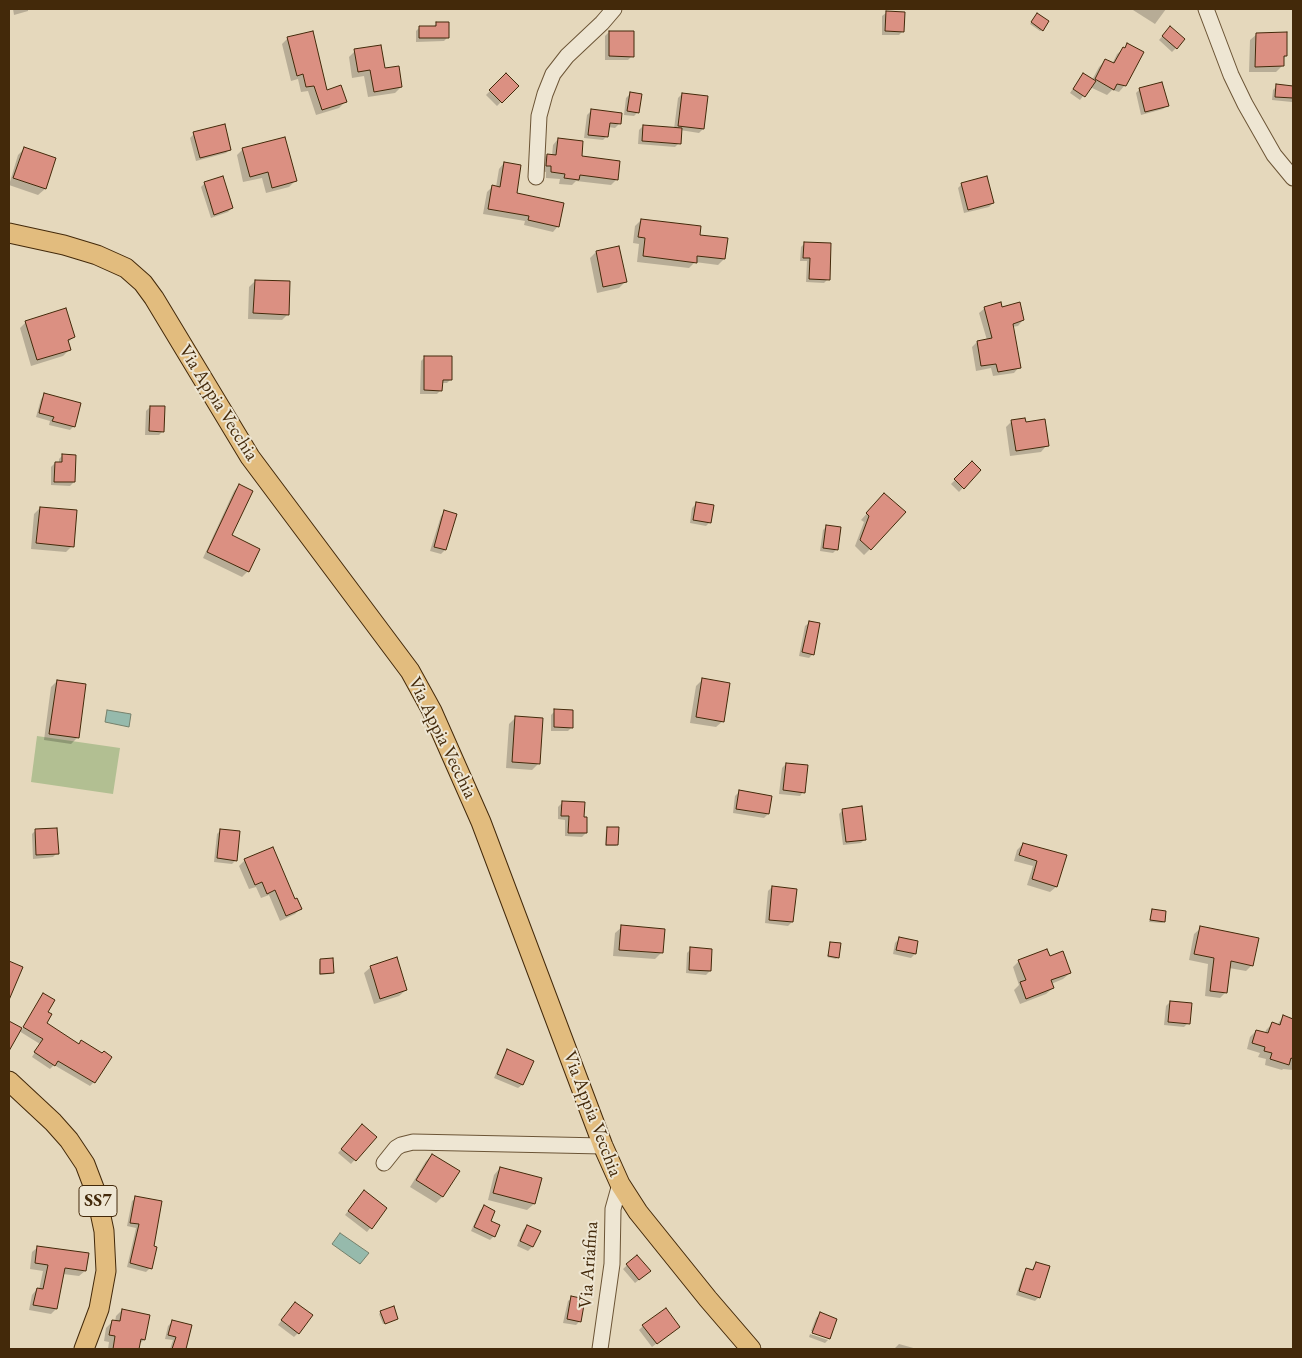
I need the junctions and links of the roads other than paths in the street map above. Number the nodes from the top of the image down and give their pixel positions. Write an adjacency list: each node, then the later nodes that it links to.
1 (614, 9): 3 (street)
2 (1206, 9): 4 (street)
3 (536, 177)
4 (1293, 178)
5 (9, 233): 7 (main road, Via Appia Vecchia)
6 (9, 1081): 10 (main road, SS7)
7 (603, 1146): 8 (street); 9 (main road, Via Appia Vecchia)
8 (384, 1163)
9 (620, 1184): 11 (street, Via Ariafina); 12 (main road, Via Appia Vecchia)
10 (84, 1349)
11 (600, 1349)
12 (751, 1349)

